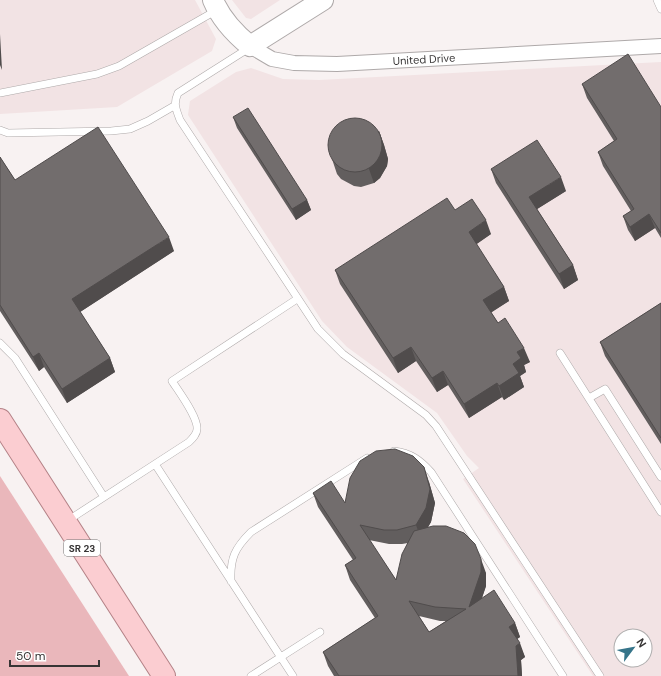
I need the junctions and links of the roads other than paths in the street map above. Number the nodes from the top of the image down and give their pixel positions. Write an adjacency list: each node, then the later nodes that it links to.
1 (323, 0): 5 (street)
2 (657, 0): 4 (lane)
3 (215, 5): 5 (street, United Drive); 7 (lane)
4 (661, 9)
5 (250, 46): 6 (street, United Drive); 8 (lane)
6 (661, 46)
7 (0, 93)
8 (174, 106): 9 (lane); 10 (lane)
9 (0, 130)
10 (297, 299): 17 (lane); 29 (lane)
11 (0, 343): 19 (lane)
12 (560, 353): 13 (lane)
13 (589, 398): 18 (lane); 20 (lane)
14 (0, 420): 21 (main road, SR 23)
15 (388, 452): 28 (lane)
16 (375, 454): 22 (lane)
17 (154, 464): 19 (lane); 22 (lane)
18 (661, 477)
19 (104, 497): 21 (lane)
20 (661, 512)
21 (66, 522): 25 (main road, SR 23)
22 (231, 580): 24 (lane)
23 (320, 632): 24 (lane)
24 (280, 657): 26 (lane); 27 (lane)
25 (164, 676)
26 (251, 676)
27 (293, 676)
28 (564, 676)
29 (600, 676)

